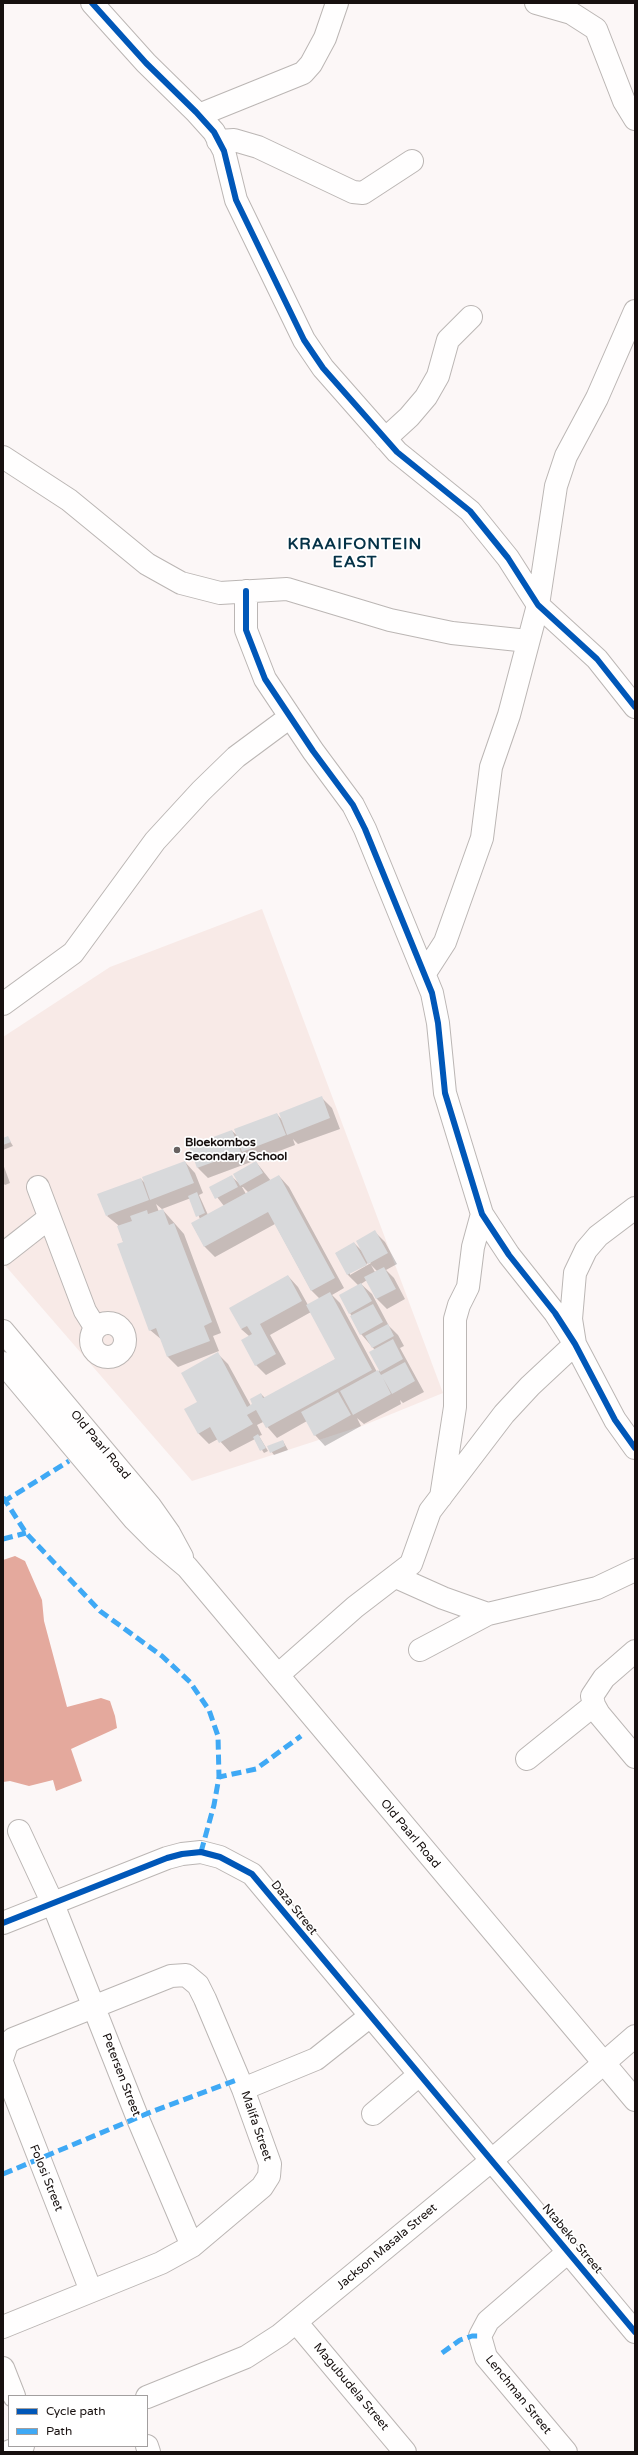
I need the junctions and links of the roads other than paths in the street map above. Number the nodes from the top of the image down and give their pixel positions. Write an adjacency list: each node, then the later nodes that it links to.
1 (92, 3): 4 (street)
2 (337, 3): 4 (street)
3 (536, 3): 5 (street)
4 (199, 115): 6 (street)
5 (635, 119)
6 (218, 142): 7 (street); 10 (street)
7 (412, 161)
8 (635, 311): 13 (street)
9 (470, 317): 10 (street)
10 (385, 439): 13 (street)
11 (3, 457): 12 (street)
12 (246, 591): 14 (street); 16 (street)
13 (538, 605): 14 (street); 15 (street)
14 (528, 641): 17 (street)
15 (635, 707)
16 (290, 717): 17 (street); 18 (street)
17 (425, 973): 21 (street)
18 (3, 1004)
19 (38, 1187): 22 (street)
20 (635, 1208): 26 (street)
21 (482, 1214): 26 (street); 29 (street)
22 (49, 1218): 23 (street); 24 (street)
23 (3, 1254)
24 (95, 1327)
25 (3, 1331): 30 (street, Old Paarl Road)
26 (575, 1344): 28 (street); 29 (street)
27 (3, 1363): 30 (street, Old Paarl Road)
28 (635, 1448)
29 (441, 1497): 32 (street)
30 (187, 1567): 36 (street, Old Paarl Road)
31 (635, 1570): 33 (street)
32 (396, 1577): 33 (street); 36 (street)
33 (488, 1614): 34 (street)
34 (420, 1650)
35 (635, 1651): 37 (street)
36 (278, 1675): 47 (street, Old Paarl Road)
37 (594, 1705): 38 (street); 39 (street)
38 (635, 1757)
39 (527, 1759)
40 (19, 1831): 41 (street, Petersen Street)
41 (53, 1904): 42 (street, Daza Street); 43 (street, Petersen Street); 44 (street, Daza Street)
42 (3, 1923)
43 (94, 2006): 46 (street); 50 (street, Malifa Street); 54 (street, Petersen Street)
44 (369, 2017): 49 (street, Daza Street); 50 (street)
45 (635, 2036): 47 (street, Jackson Masala Street)
46 (3, 2056)
47 (604, 2062): 51 (street, Old Paarl Road); 53 (street, Jackson Masala Street)
48 (3, 2065): 56 (street, Folosi Street)
49 (419, 2075): 52 (street); 53 (street, Daza Street)
50 (243, 2089): 54 (street, Malifa Street)
51 (635, 2100)
52 (373, 2114)
53 (492, 2160): 55 (street, Ntabeko Street); 57 (street, Jackson Masala Street)
54 (192, 2246): 56 (street, Malifa Street)
55 (568, 2252): 59 (street, Ntabeko Street); 66 (street, Lenchman Street)
56 (91, 2291): 58 (street, Malifa Street)
57 (296, 2322): 62 (street, Jackson Masala Street); 65 (street, Magubudela Street)
58 (3, 2327)
59 (635, 2332)
60 (3, 2368): 61 (street)
61 (14, 2395)
62 (148, 2397)
63 (20, 2447): 64 (street)
64 (8, 2452)
65 (405, 2452)
66 (566, 2452)

